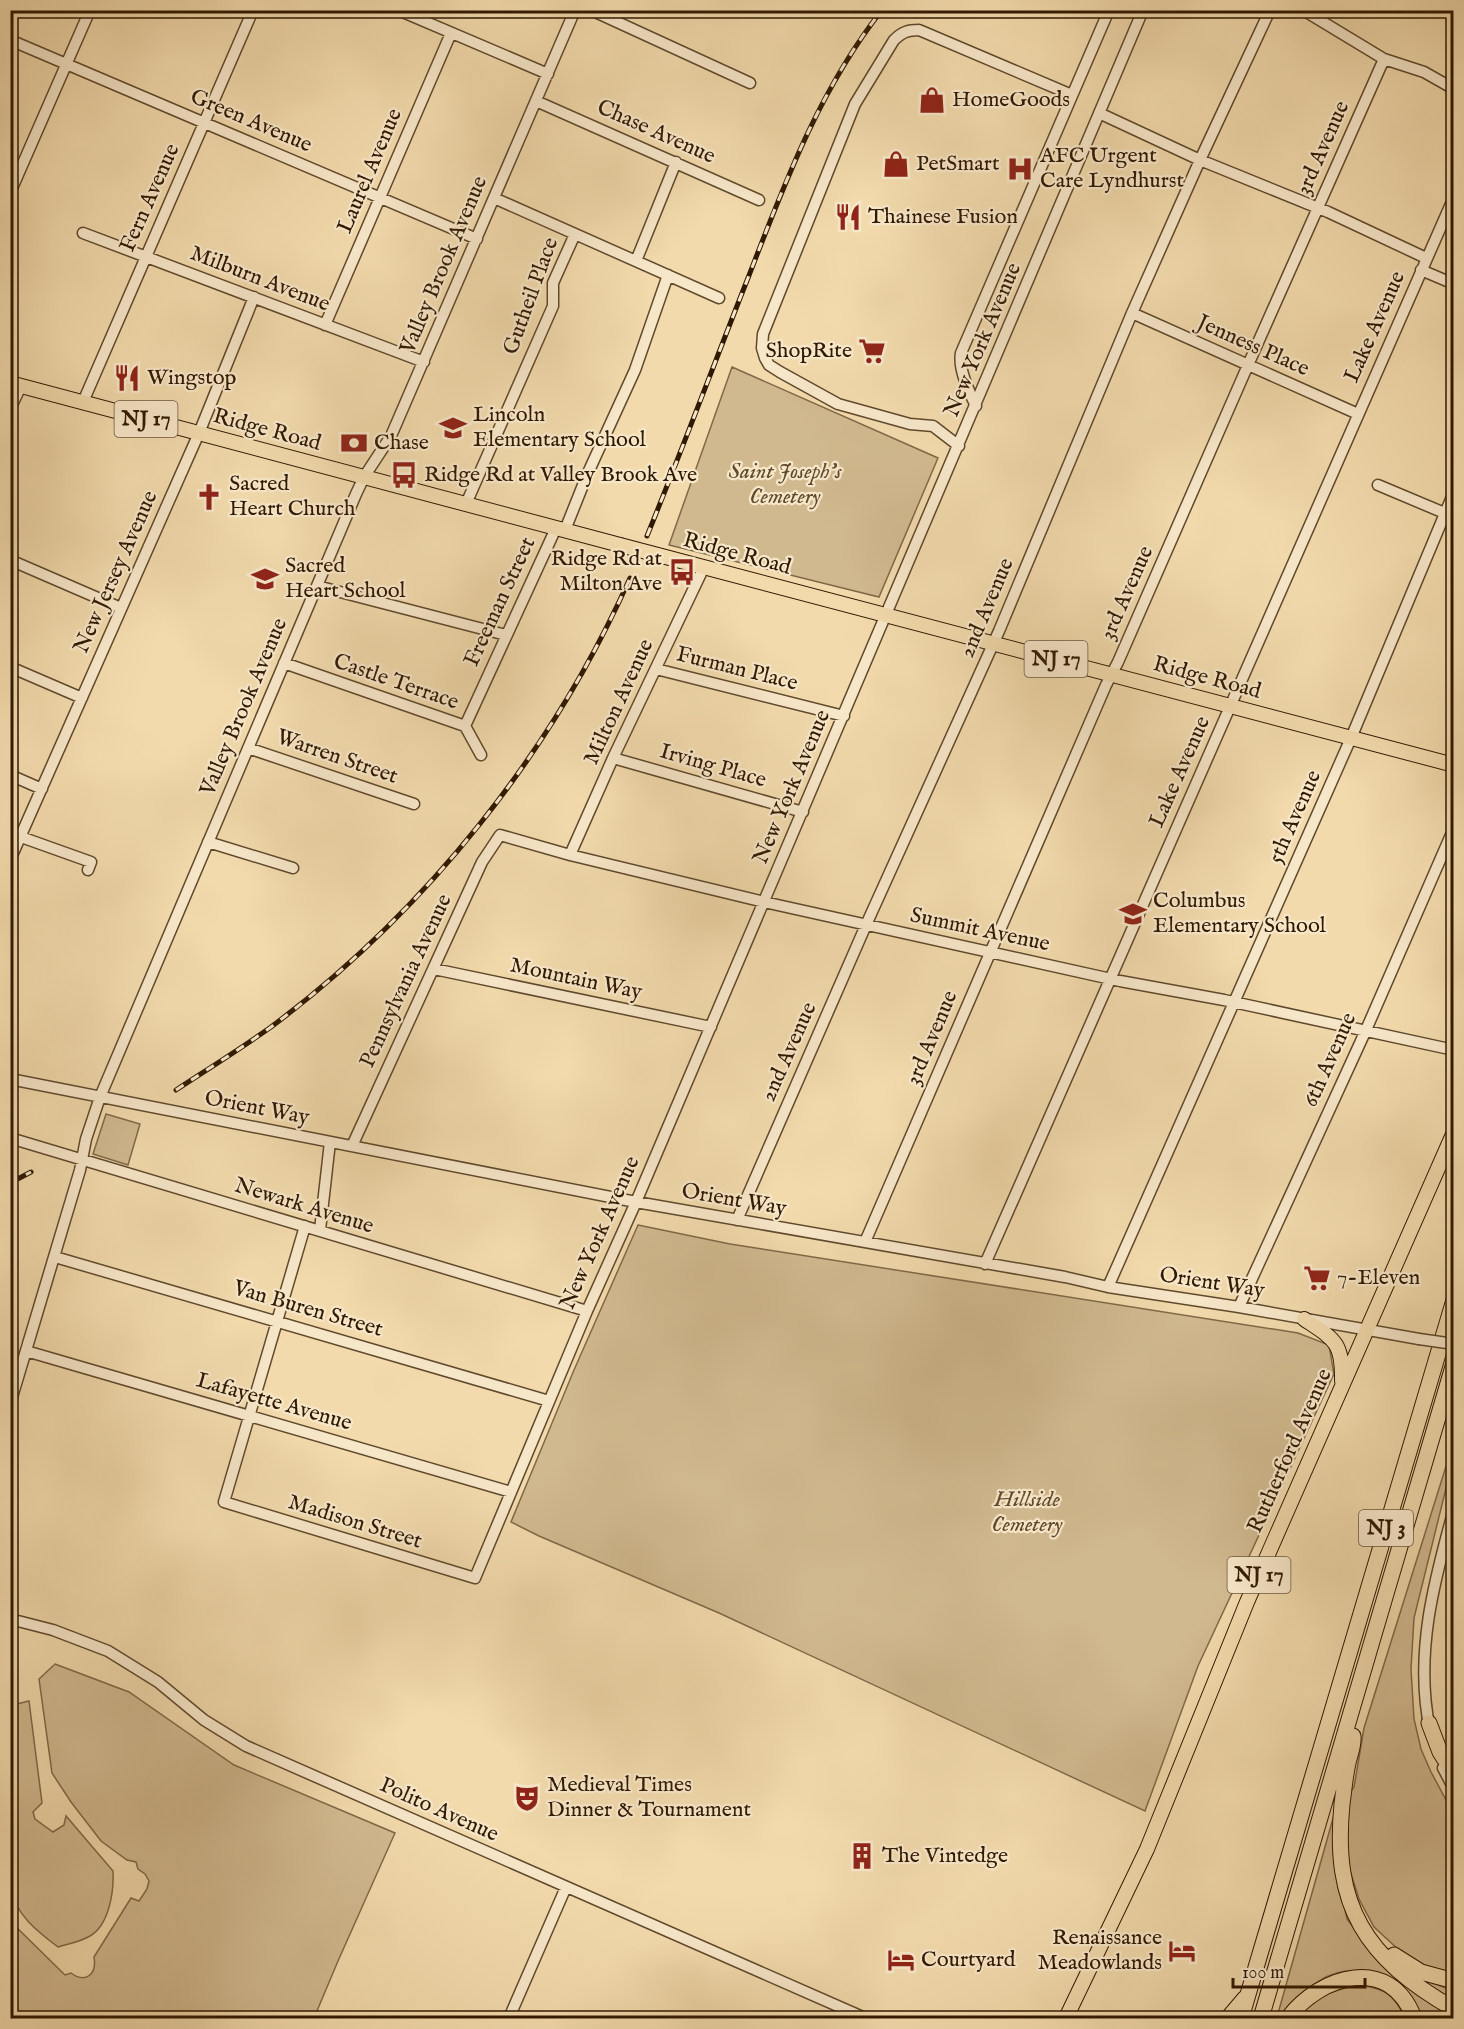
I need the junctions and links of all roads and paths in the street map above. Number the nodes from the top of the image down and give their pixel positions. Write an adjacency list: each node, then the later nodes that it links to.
1 (90, 10): 13 (street)
2 (253, 10): 20 (street, Fern Avenue)
3 (398, 10): 10 (street)
4 (575, 10): 14 (street, Valley Brook Avenue)
5 (591, 10): 15 (street)
6 (1109, 10): 17 (street)
7 (1143, 10): 19 (street, New York Avenue)
8 (1270, 10): 21 (street, 2nd Avenue)
9 (1303, 10): 12 (street)
10 (451, 33): 14 (street); 24 (street, Laurel Avenue)
11 (10, 40): 13 (street, Green Avenue)
12 (1384, 58): 16 (street); 28 (street, 3rd Avenue)
13 (67, 64): 20 (street, Green Avenue); 23 (street)
14 (548, 74): 18 (street, Valley Brook Avenue)
15 (750, 83)
16 (1454, 89)
17 (1072, 95): 46 (street); 50 (street)
18 (536, 101): 22 (street, Chase Avenue); 26 (street, Valley Brook Avenue)
19 (1100, 113): 21 (street); 46 (street, New York Avenue)
20 (204, 122): 24 (street, Green Avenue); 32 (street, Fern Avenue)
21 (1200, 160): 28 (street); 40 (street, 2nd Avenue)
22 (676, 162): 27 (street, Chase Avenue); 34 (street)
23 (10, 193)
24 (380, 197): 31 (street, Green Avenue); 41 (street, Laurel Avenue)
25 (1454, 197): 33 (street, Lake Avenue)
26 (494, 198): 30 (street); 31 (street, Valley Brook Avenue)
27 (759, 200)
28 (1318, 208): 33 (street); 43 (street, 3rd Avenue)
29 (83, 232): 32 (street, Milburn Avenue)
30 (575, 234): 34 (street); 54 (street, Gutheil Place)
31 (477, 238): 42 (street, Valley Brook Avenue)
32 (146, 256): 38 (street, Milburn Avenue); 45 (street, Fern Avenue)
33 (1426, 258): 35 (street, Lake Avenue)
34 (636, 261): 36 (street)
35 (1421, 270): 37 (street); 48 (street, Lake Avenue)
36 (668, 275): 39 (street); 56 (street, Freeman Street)
37 (1454, 284)
38 (254, 297): 41 (street, Milburn Avenue); 49 (street, New Jersey Avenue)
39 (719, 298)
40 (1132, 313): 43 (street, Jenness Place); 63 (street, 2nd Avenue)
41 (325, 324): 42 (street, Milburn Avenue)
42 (424, 362): 51 (street, Valley Brook Avenue)
43 (1248, 365): 48 (street, Jenness Place); 67 (street, 3rd Avenue)
44 (16, 384): 45 (main road, Ridge Road / NJ 17); 47 (street)
45 (82, 402): 49 (main road, Ridge Road / NJ 17)
46 (976, 406): 50 (street, New York Avenue)
47 (10, 409)
48 (1358, 414): 69 (street, Lake Avenue)
49 (199, 433): 51 (main road, Ridge Road / NJ 17); 60 (street, New Jersey Avenue)
50 (959, 446): 61 (street, New York Avenue)
51 (364, 477): 54 (main road, Ridge Road / NJ 17); 59 (street, Valley Brook Avenue)
52 (1378, 485): 55 (street)
53 (1454, 492): 55 (street, 5th Avenue)
54 (466, 504): 56 (main road, Ridge Road / NJ 17)
55 (1449, 515): 72 (street, 5th Avenue)
56 (561, 529): 58 (main road, Ridge Road / NJ 17, bridge); 62 (street, Freeman Street)
57 (10, 560): 60 (street)
58 (704, 567): 61 (main road, Ridge Road / NJ 17); 66 (street, Milton Avenue)
59 (317, 586): 62 (street); 64 (street, Valley Brook Avenue)
60 (121, 608): 68 (street, New Jersey Avenue)
61 (887, 615): 63 (main road, Ridge Road / NJ 17); 70 (street, New York Avenue)
62 (506, 635): 71 (street, Freeman Street)
63 (993, 644): 67 (main road, Ridge Road / NJ 17); 90 (street, 2nd Avenue)
64 (284, 663): 71 (street, Castle Terrace); 73 (street, Valley Brook Avenue)
65 (10, 667): 68 (street)
66 (656, 669): 70 (street, Furman Place); 75 (street, Milton Avenue)
67 (1112, 674): 69 (main road, Ridge Road / NJ 17); 91 (street, 3rd Avenue)
68 (82, 698): 78 (street, New Jersey Avenue)
69 (1231, 705): 72 (main road, Ridge Road / NJ 17); 93 (street, Lake Avenue)
70 (844, 716): 80 (street, New York Avenue)
71 (465, 726): 74 (street, Castle Terrace)
72 (1351, 738): 76 (main road, Ridge Road / NJ 17); 94 (street, 5th Avenue)
73 (248, 748): 79 (street, Warren Street); 84 (street, Valley Brook Avenue)
74 (482, 754)
75 (614, 758): 80 (street, Irving Place); 85 (street, Milton Avenue)
76 (1454, 765)
77 (10, 775): 78 (street)
78 (42, 789): 83 (street, New Jersey Avenue)
79 (414, 804)
80 (803, 812): 89 (street, New York Avenue)
81 (1454, 828): 96 (street, 6th Avenue)
82 (500, 835): 85 (street, Summit Avenue); 92 (street, Pennsylvania Avenue)
83 (21, 837): 86 (street, New Jersey Avenue); 88 (street)
84 (208, 842): 87 (street); 99 (street, Valley Brook Avenue)
85 (570, 855): 89 (street, Summit Avenue)
86 (10, 860)
87 (293, 868)
88 (88, 870)
89 (764, 902): 90 (street, Summit Avenue); 95 (street, New York Avenue)
90 (866, 925): 91 (street, Summit Avenue); 106 (street, 2nd Avenue)
91 (990, 952): 93 (street, Summit Avenue); 109 (street, 3rd Avenue)
92 (434, 969): 95 (street, Mountain Way); 103 (street, Pennsylvania Avenue)
93 (1111, 978): 94 (street, Summit Avenue); 111 (street, Lake Avenue)
94 (1234, 1003): 96 (street, Summit Avenue); 112 (street, 5th Avenue)
95 (711, 1027): 105 (street, New York Avenue)
96 (1366, 1030): 97 (street, Summit Avenue); 114 (street, 6th Avenue)
97 (1454, 1050)
98 (10, 1079): 99 (street, Orient Way)
99 (100, 1097): 102 (street, Orient Way); 104 (street, Valley Brook Avenue)
100 (1454, 1132): 118 (main road, Rutherford Avenue / NJ 17)
101 (10, 1138): 104 (street, Newark Avenue)
102 (330, 1142): 103 (street, Orient Way); 108 (street)
103 (352, 1146): 105 (street, Orient Way)
104 (82, 1159): 107 (street, Newark Avenue); 110 (street, Valley Brook Avenue)
105 (636, 1202): 106 (street, Orient Way); 115 (street, New York Avenue)
106 (737, 1220): 109 (street, Orient Way)
107 (305, 1226): 108 (street, Newark Avenue); 117 (street)
108 (320, 1230): 115 (street, Newark Avenue)
109 (865, 1242): 111 (street, Orient Way)
110 (55, 1257): 117 (street, Van Buren Street); 120 (street, Valley Brook Avenue)
111 (986, 1263): 112 (street, Orient Way)
112 (1108, 1287): 114 (street, Orient Way)
113 (1454, 1300): 137 (highway, NJ 3)
114 (1239, 1307): 116 (street, Orient Way)
115 (586, 1311): 123 (street, New York Avenue)
116 (1304, 1319): 118 (street, Orient Way); 122 (main road)
117 (277, 1321): 123 (street, Van Buren Street); 125 (street)
118 (1367, 1329): 119 (street, Orient Way, bridge); 122 (main road, Rutherford Avenue / NJ 17)
119 (1454, 1344)
120 (26, 1351): 124 (street, Valley Brook Avenue); 125 (street, Lafayette Avenue)
121 (1454, 1364): 130 (highway, NJ 3)
122 (1342, 1387): 141 (main road, Rutherford Avenue / NJ 17)
123 (549, 1401): 126 (street, New York Avenue)
124 (10, 1404)
125 (249, 1415): 126 (street, Lafayette Avenue); 128 (street, Madison Street)
126 (511, 1492): 128 (street, New York Avenue)
127 (1454, 1509): 131 (street)
128 (475, 1578)
129 (10, 1619): 135 (street, Polito Avenue)
130 (1349, 1718): 134 (highway); 144 (highway, NJ 3)
131 (1429, 1723): 132 (highway); 133 (street)
132 (1454, 1774)
133 (1454, 1789)
134 (1342, 1868): 136 (highway); 138 (highway)
135 (566, 1887): 139 (street); 140 (street, Polito Avenue)
136 (1454, 1981)
137 (1249, 1994): 142 (highway); 143 (highway, NJ 3)
138 (1454, 2009)
139 (509, 2019)
140 (865, 2019)
141 (1066, 2019)
142 (1228, 2019)
143 (1241, 2019)
144 (1261, 2019)
145 (1288, 2019): 146 (highway)
146 (1414, 2019)

